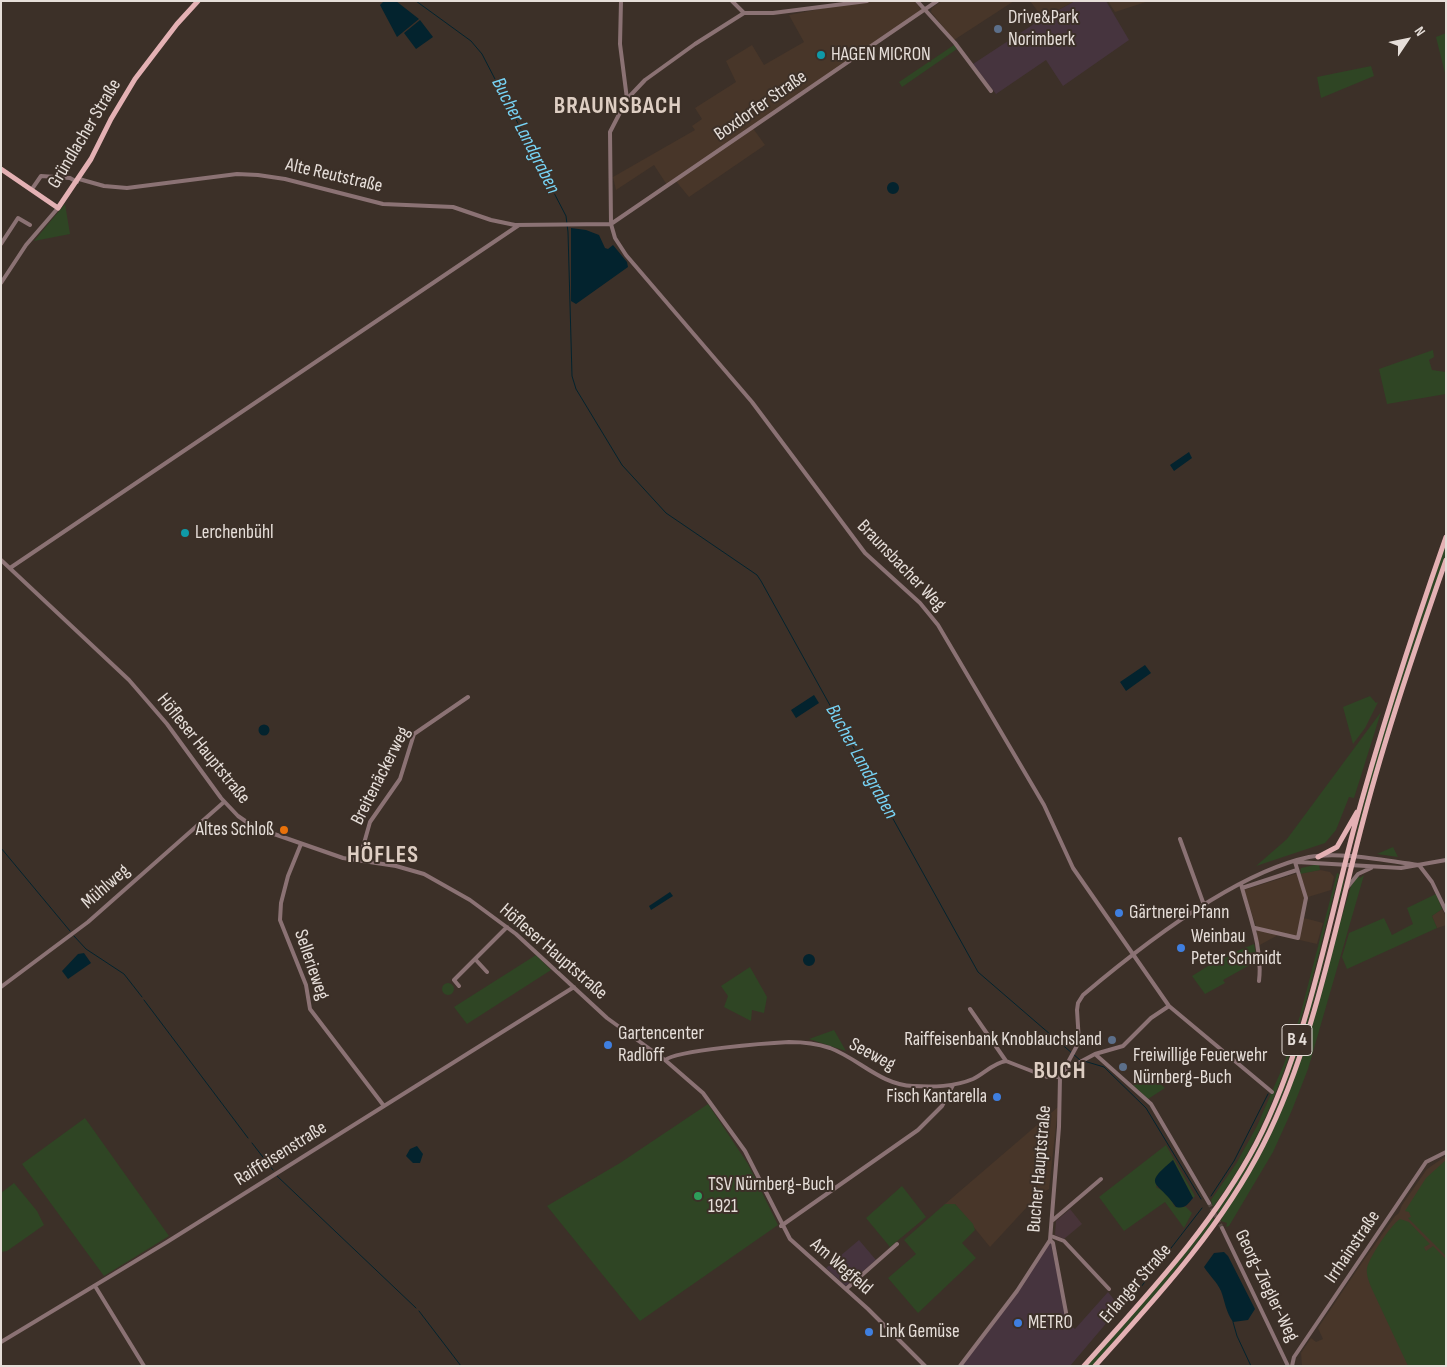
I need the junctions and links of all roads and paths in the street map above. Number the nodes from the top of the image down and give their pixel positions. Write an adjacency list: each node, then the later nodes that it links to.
1 (189, 1): 8 (street)
2 (198, 1): 8 (main road, Gründlacher Straße)
3 (621, 1): 12 (street)
4 (732, 1): 10 (street)
5 (867, 1): 10 (street)
6 (917, 1): 9 (street)
7 (937, 1): 9 (street, Boxdorfer Straße)
8 (193, 6): 14 (main road, Gründlacher Straße)
9 (925, 10): 11 (street); 17 (street, Boxdorfer Straße)
10 (744, 12): 12 (street)
11 (992, 91)
12 (627, 99): 17 (street)
13 (1, 170): 15 (main road)
14 (78, 180): 15 (street, Alte Reutstraße); 16 (main road, Gründlacher Straße); 19 (street, Alte Reutstraße)
15 (32, 189): 16 (main road)
16 (58, 208): 21 (street, Gründlacher Straße)
17 (611, 224): 19 (street, Alte Reutstraße); 48 (street, Braunsbacher Weg)
18 (30, 225): 20 (street)
19 (519, 225): 25 (street)
20 (1, 244)
21 (1, 283)
22 (1446, 537): 28 (main road, B 4)
23 (1, 560): 25 (street, Höfleser Hauptstraße)
24 (1446, 560): 33 (main road, B 4)
25 (10, 568): 27 (street, Höfleser Hauptstraße)
26 (468, 697): 35 (street, Breitenäckerweg)
27 (224, 802): 30 (street, Höfleser Hauptstraße); 53 (street, Mühlweg)
28 (1360, 807): 31 (main road, B 4); 32 (main road, B 4)
29 (1180, 839): 44 (street)
30 (301, 844): 35 (street, Höfleser Hauptstraße); 64 (street, Sellerieweg)
31 (1318, 856): 32 (street, Bucher Hauptstraße); 36 (street, Bucher Hauptstraße)
32 (1347, 857): 33 (street, Bucher Hauptstraße); 37 (main road, B 4)
33 (1354, 857): 38 (main road, B 4); 39 (street, Bucher Hauptstraße)
34 (1446, 860): 39 (street)
35 (358, 861): 46 (street, Höfleser Hauptstraße)
36 (1295, 862): 37 (street, Bucher Hauptstraße); 41 (street); 42 (street, Bucher Hauptstraße)
37 (1345, 864): 38 (street, Bucher Hauptstraße); 83 (main road, Erlanger Straße / B 4)
38 (1352, 865): 40 (street, Bucher Hauptstraße); 43 (main road, B 4)
39 (1419, 865): 40 (street, Bucher Hauptstraße); 45 (street)
40 (1373, 867): 43 (street)
41 (1298, 870): 42 (street, Bucher Hauptstraße); 47 (street)
42 (1241, 886): 44 (street, Bucher Hauptstraße); 47 (street)
43 (1346, 890): 84 (main road, Erlanger Straße / B 4)
44 (1204, 906): 48 (street, Bucher Hauptstraße)
45 (1446, 911)
46 (507, 927): 49 (street); 54 (street, Höfleser Hauptstraße)
47 (1255, 928): 51 (street)
48 (1134, 954): 55 (street, Braunsbacher Weg); 60 (street, Bucher Hauptstraße)
49 (475, 958): 50 (street); 52 (street)
50 (487, 972)
51 (1259, 981)
52 (458, 986)
53 (1, 987)
54 (574, 987): 58 (street, Höfleser Hauptstraße); 64 (street, Raiffeisenstraße)
55 (1169, 1006): 57 (street); 63 (street, Braunsbacher Weg)
56 (970, 1010): 59 (street)
57 (1095, 1054): 60 (street); 67 (street)
58 (665, 1060): 62 (street, Seeweg); 69 (street, Am Wegfeld)
59 (1006, 1060): 61 (street); 62 (street, Seeweg)
60 (1063, 1071): 61 (street, Bucher Hauptstraße)
61 (1060, 1078): 68 (street, Bucher Hauptstraße)
62 (953, 1085): 69 (street)
63 (1272, 1092)
64 (384, 1106): 73 (street, Raiffeisenstraße)
65 (1446, 1152): 79 (street, Irrhainstraße)
66 (1101, 1179): 68 (street)
67 (1209, 1203)
68 (1053, 1220): 71 (street, Bucher Hauptstraße)
69 (781, 1226): 74 (street, Am Wegfeld)
70 (1222, 1228): 78 (street, Georg-Ziegler-Weg)
71 (1050, 1238): 75 (street); 76 (street); 82 (street, Bucher Hauptstraße)
72 (897, 1244): 74 (street)
73 (96, 1286): 77 (street, Raiffeisenstraße); 80 (street)
74 (846, 1289): 81 (street, Am Wegfeld)
75 (1109, 1289)
76 (1068, 1323)
77 (1, 1342)
78 (1284, 1357): 79 (street, Georg-Ziegler-Weg); 85 (street, Georg-Ziegler-Weg)
79 (1294, 1357): 85 (street, Irrhainstraße)
80 (144, 1366)
81 (924, 1366)
82 (960, 1366)
83 (1084, 1366)
84 (1095, 1366)
85 (1290, 1366)

